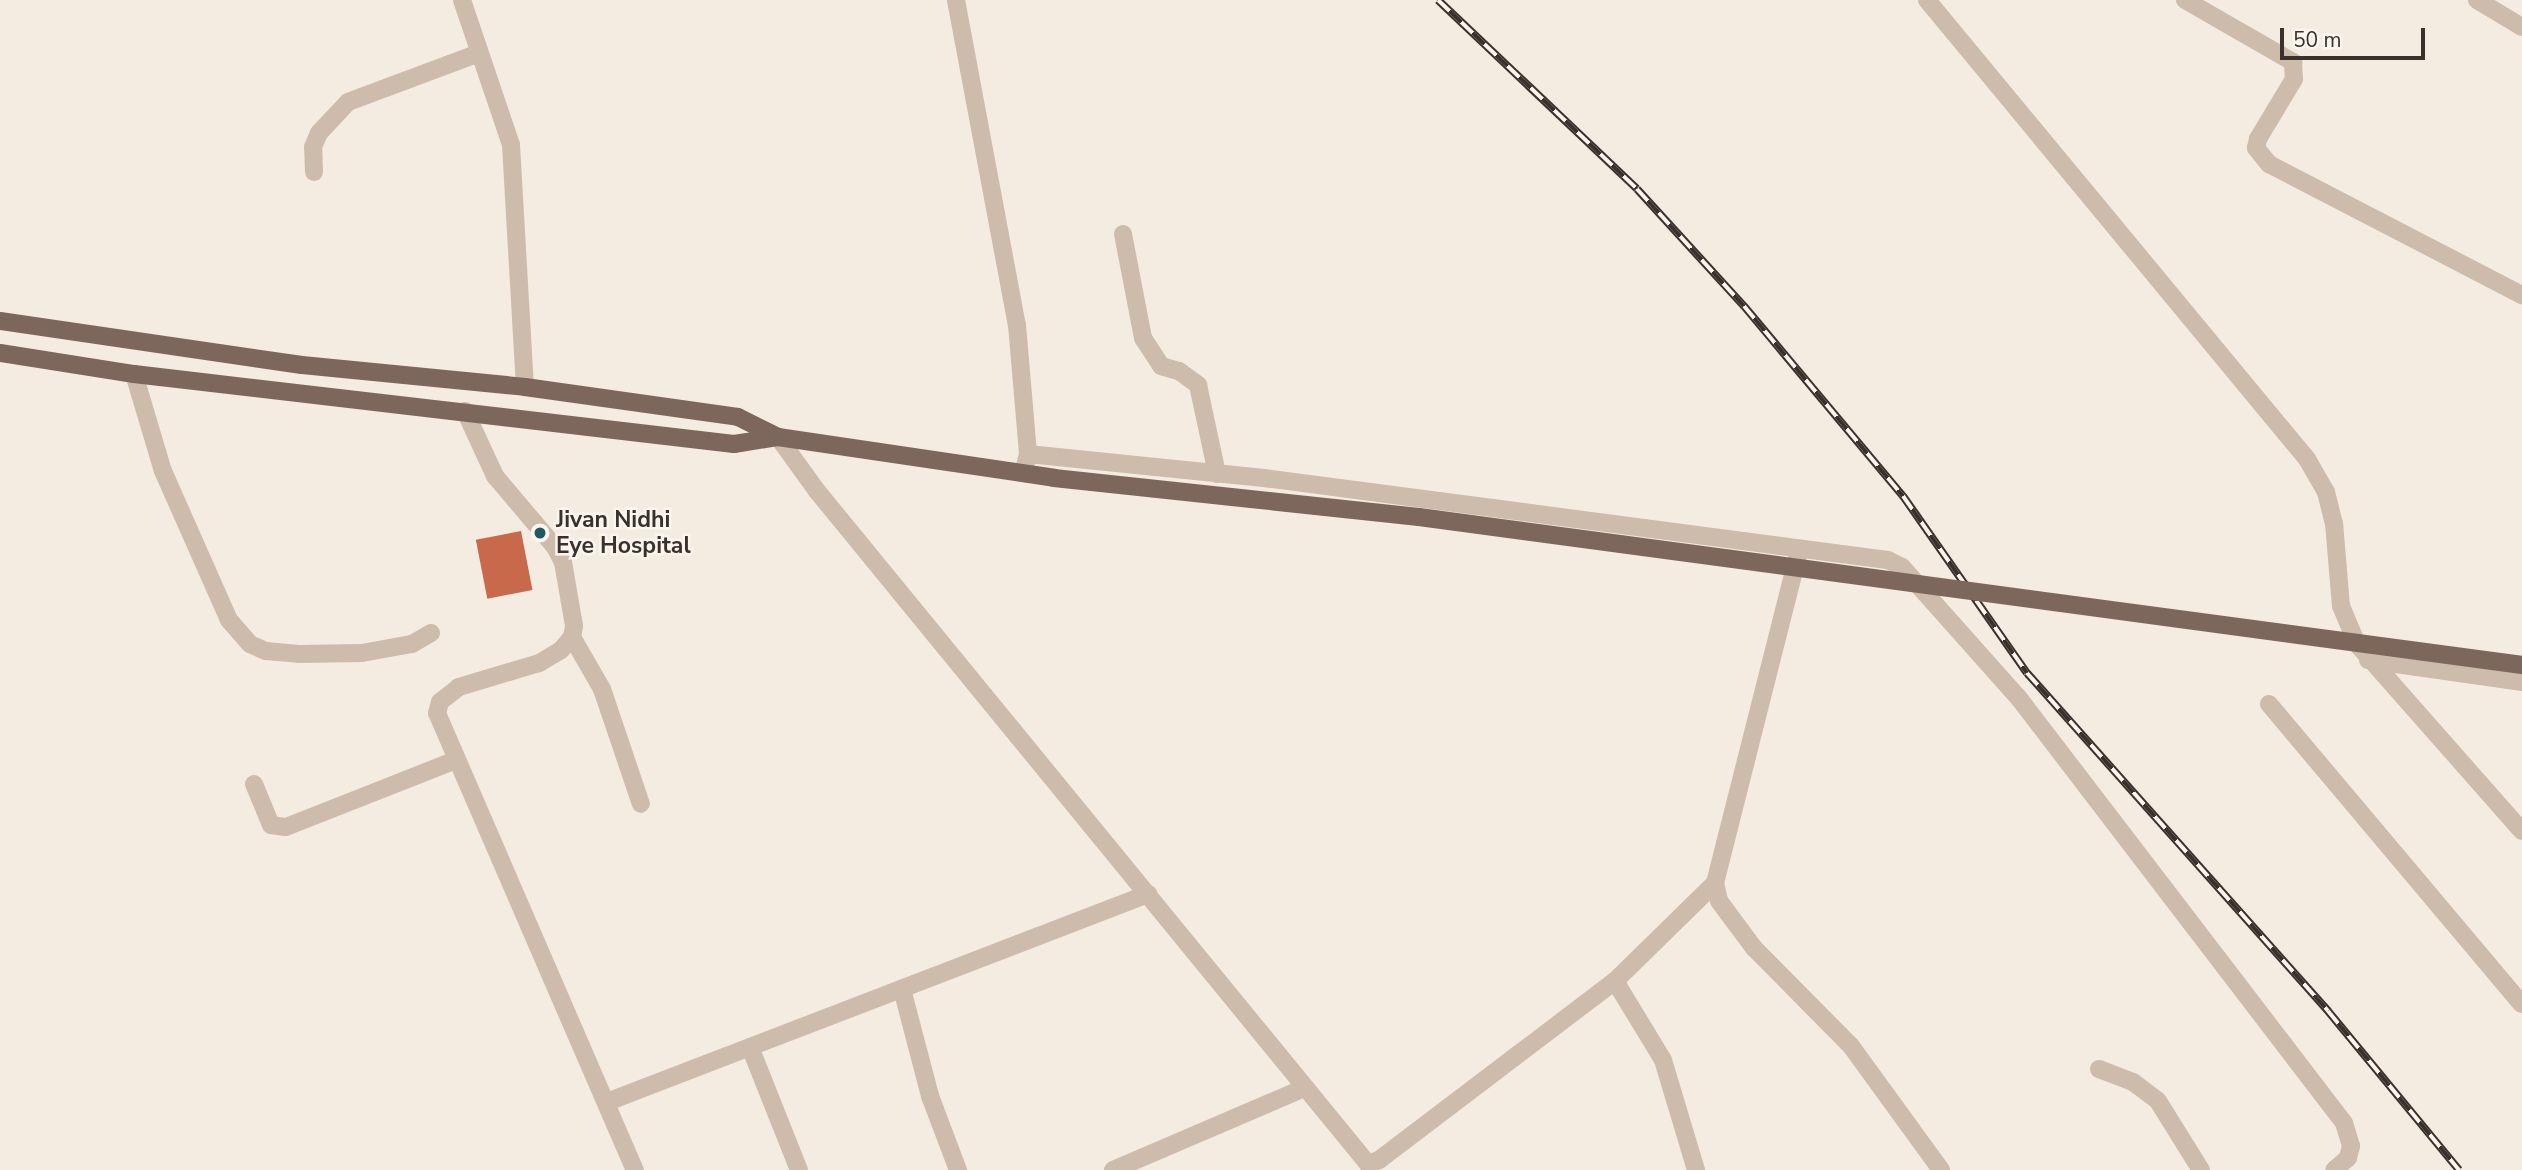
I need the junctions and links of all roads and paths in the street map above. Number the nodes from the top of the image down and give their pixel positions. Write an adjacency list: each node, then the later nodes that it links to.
1 (463, 0): 7 (street)
2 (956, 0): 17 (street)
3 (1927, 0): 23 (street)
4 (2185, 0): 10 (street)
5 (2484, 1): 6 (street)
6 (2522, 27)
7 (479, 53): 8 (street); 14 (street)
8 (314, 172)
9 (1124, 234): 18 (street)
10 (2522, 295)
11 (0, 321): 14 (main road)
12 (0, 353): 13 (main road)
13 (134, 374): 15 (main road); 21 (street)
14 (525, 387): 16 (main road)
15 (465, 411): 16 (main road); 22 (street)
16 (778, 438): 19 (main road); 32 (street)
17 (1028, 454): 18 (street); 19 (street)
18 (1217, 474): 20 (street)
19 (1021, 475): 24 (main road, bridge)
20 (1800, 548): 31 (street); 48 (street)
21 (431, 633)
22 (572, 637): 27 (street); 29 (street)
23 (2368, 660): 25 (street); 30 (street)
24 (2522, 664)
25 (2522, 682)
26 (2269, 704): 35 (street)
27 (456, 760): 28 (street); 39 (street)
28 (254, 784)
29 (641, 804)
30 (2522, 831)
31 (1715, 883): 33 (street); 41 (street)
32 (1148, 894): 34 (street); 38 (street)
33 (1615, 981): 40 (street); 46 (street)
34 (902, 989): 36 (street); 44 (street)
35 (2522, 1004)
36 (750, 1047): 39 (street); 43 (street)
37 (2099, 1069): 47 (street)
38 (1304, 1088): 40 (street); 45 (street)
39 (607, 1102): 42 (street)
40 (1367, 1167)
41 (1937, 1169)
42 (635, 1170)
43 (799, 1170)
44 (958, 1170)
45 (1113, 1170)
46 (1696, 1170)
47 (2201, 1170)
48 (2334, 1170)

